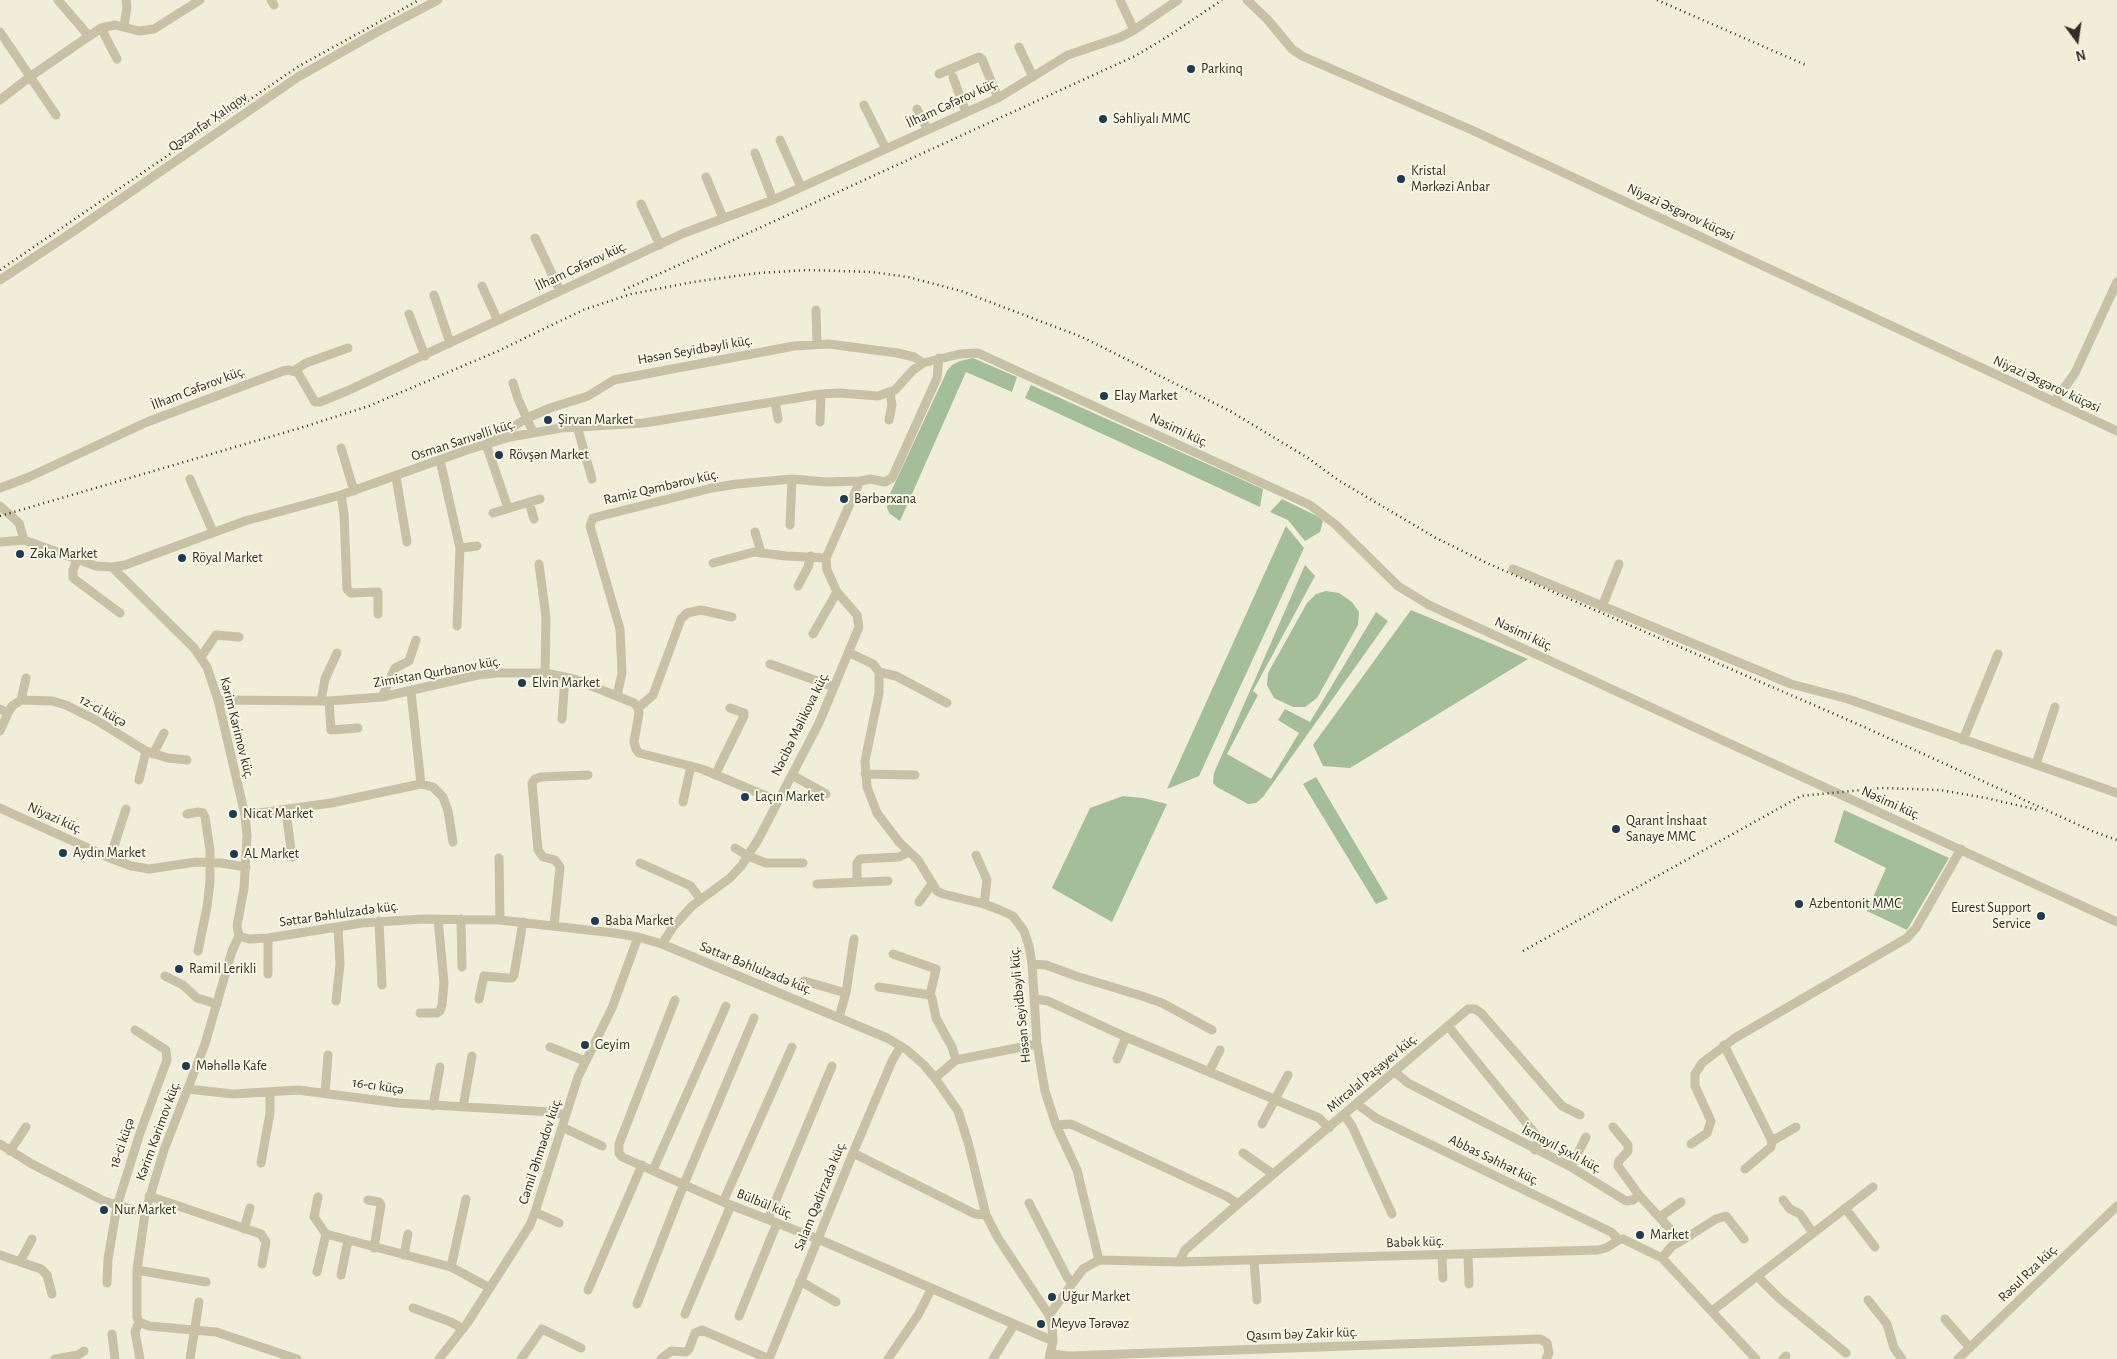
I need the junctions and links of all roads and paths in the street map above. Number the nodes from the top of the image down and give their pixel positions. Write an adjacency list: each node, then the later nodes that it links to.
1 (58, 0): 12 (street)
2 (126, 0): 8 (street)
3 (200, 0): 8 (street)
4 (438, 0): 36 (street, Qəzənfər Xalıqov)
5 (1120, 0): 10 (street)
6 (1178, 0): 10 (street, İlham Cəfərov küç.)
7 (1247, 0): 55 (street, Niyazi Əsgərov küçəsi)
8 (124, 26): 9 (street)
9 (101, 28): 12 (street); 14 (street)
10 (1134, 30): 18 (street, İlham Cəfərov küç.)
11 (0, 32): 16 (street)
12 (88, 35): 16 (street)
13 (1019, 47): 18 (street)
14 (118, 58)
15 (939, 74): 19 (street)
16 (31, 76): 20 (street); 24 (street)
17 (953, 77): 23 (street)
18 (1033, 77): 19 (street, İlham Cəfərov küç.)
19 (998, 98): 23 (street, İlham Cəfərov küç.)
20 (0, 100)
21 (864, 105): 27 (street)
22 (917, 109): 25 (street)
23 (966, 112): 25 (street, İlham Cəfərov küç.)
24 (56, 115)
25 (927, 129): 27 (street, İlham Cəfərov küç.)
26 (780, 140): 30 (street)
27 (886, 149): 30 (street, İlham Cəfərov küç.)
28 (754, 153): 31 (street)
29 (706, 178): 33 (street)
30 (801, 187): 31 (street, İlham Cəfərov küç.)
31 (773, 200): 33 (street, İlham Cəfərov küç.)
32 (641, 204): 35 (street)
33 (723, 218): 35 (street, İlham Cəfərov küç.)
34 (535, 238): 39 (street)
35 (660, 245): 39 (street, İlham Cəfərov küç.)
36 (0, 280)
37 (2117, 282): 55 (street)
38 (482, 286): 43 (street)
39 (560, 291): 43 (street, İlham Cəfərov küç.)
40 (434, 294): 44 (street)
41 (816, 310): 45 (street)
42 (409, 314): 47 (street)
43 (497, 320): 44 (street, İlham Cəfərov küç.)
44 (450, 343): 47 (street, İlham Cəfərov küç.)
45 (817, 344): 49 (street, Həsən Seyidbəyli küç.); 56 (street, Həsən Seyidbəyli küç.)
46 (348, 348): 50 (street)
47 (425, 356): 50 (street, İlham Cəfərov küç.)
48 (939, 358): 49 (street); 70 (street); 155 (street, Nəsimi küç.)
49 (922, 363): 52 (street)
50 (295, 370): 71 (street, İlham Cəfərov küç.)
51 (513, 383): 56 (street)
52 (890, 393): 53 (street, Osman Sarıvəlli küç.); 58 (street)
53 (821, 394): 54 (street, Osman Sarıvəlli küç.); 59 (street)
54 (775, 402): 57 (street); 60 (street, Osman Sarıvəlli küç.)
55 (2054, 402): 61 (street, Niyazi Əsgərov küçəsi)
56 (527, 418): 62 (street); 63 (street, Həsən Seyidbəyli küç.)
57 (778, 419)
58 (889, 420)
59 (820, 422)
60 (577, 426): 62 (street, Osman Sarıvəlli küç.); 68 (street)
61 (2117, 431)
62 (534, 432): 63 (street, Osman Sarıvəlli küç.)
63 (486, 444): 65 (street, Osman Sarıvəlli küç.); 77 (street)
64 (342, 448): 72 (street)
65 (440, 460): 66 (street, Osman Sarıvəlli küç.); 87 (street)
66 (396, 476): 72 (street, Osman Sarıvəlli küç.); 85 (street)
67 (190, 479): 81 (street)
68 (592, 479)
69 (792, 479): 70 (street, Ramiz Qəmbərov küç.); 80 (street); 118 (street, Ramiz Qəmbərov küç.)
70 (860, 481): 90 (street)
71 (0, 488)
72 (354, 491): 73 (street, Osman Sarıvəlli küç.)
73 (341, 495): 81 (street, Osman Sarıvəlli küç.); 101 (street)
74 (540, 499): 75 (street)
75 (529, 502): 77 (street); 79 (street)
76 (0, 506): 83 (street)
77 (508, 508): 78 (street)
78 (493, 513)
79 (534, 520)
80 (790, 525)
81 (213, 532): 95 (street, Osman Sarıvəlli küç.)
82 (755, 532): 88 (street)
83 (24, 540): 84 (street, Osman Sarıvəlli küç.); 91 (street, Osman Sarıvəlli küç.)
84 (0, 542)
85 (407, 542)
86 (478, 546): 87 (street)
87 (460, 548): 103 (street)
88 (761, 552): 89 (street); 92 (street)
89 (811, 556): 90 (street); 97 (street)
90 (826, 558): 98 (street)
91 (77, 560): 95 (street, Osman Sarıvəlli küç.); 100 (street)
92 (713, 563)
93 (539, 564): 113 (street)
94 (1619, 564): 99 (street)
95 (112, 567): 110 (street, Kərim Kərimov küç.)
96 (1513, 568): 99 (street)
97 (798, 586)
98 (837, 592): 104 (street); 108 (street)
99 (1602, 607): 132 (street)
100 (120, 613)
101 (378, 614)
102 (732, 618): 125 (street)
103 (458, 626)
104 (813, 634)
105 (239, 637): 110 (street)
106 (416, 640): 119 (street)
107 (337, 653): 122 (street)
108 (850, 653): 112 (street); 116 (street, Nəcibə Məlikova küç.)
109 (1998, 654): 132 (street)
110 (201, 657): 121 (street, Kərim Kərimov küç.)
111 (770, 664): 116 (street)
112 (879, 672): 123 (street); 138 (street, Həsən Seyidbəyli küç.)
113 (545, 673): 114 (street, Zimistan Qurbanov küç.); 117 (street, Zimistan Qurbanov küç.)
114 (565, 677): 118 (street, Zimistan Qurbanov küç.); 128 (street)
115 (26, 678): 120 (street)
116 (834, 687): 140 (street, Nəcibə Məlikova küç.)
117 (411, 692): 119 (street, Zimistan Qurbanov küç.); 143 (street)
118 (617, 696): 125 (street, Zimistan Qurbanov küç.)
119 (382, 697): 122 (street, Zimistan Qurbanov küç.)
120 (21, 700): 127 (street); 133 (street, 12-ci küçə)
121 (218, 700): 122 (street, Zimistan Qurbanov küç.); 152 (street, Kərim Kərimov küç.)
122 (325, 700): 129 (street)
123 (947, 703)
124 (2055, 707): 135 (street)
125 (638, 708): 136 (street)
126 (730, 708): 139 (street)
127 (4, 711): 130 (street)
128 (562, 719)
129 (358, 728)
130 (0, 731)
131 (164, 734): 133 (street)
132 (1963, 740): 135 (street)
133 (150, 753): 134 (street, 12-ci küçə); 142 (street)
134 (187, 760)
135 (2036, 764): 144 (street)
136 (691, 766): 139 (street); 147 (street)
137 (588, 774): 180 (street)
138 (865, 774): 141 (street); 156 (street, Həsən Seyidbəyli küç.)
139 (715, 775): 146 (street)
140 (792, 775): 145 (street); 146 (street, Nəcibə Məlikova küç.)
141 (916, 776)
142 (139, 780)
143 (421, 784): 150 (street); 153 (street)
144 (2117, 793)
145 (826, 794)
146 (778, 801): 158 (street, Nəcibə Məlikova küç.)
147 (683, 802)
148 (0, 808): 160 (street, Niyazi küç.)
149 (126, 809): 160 (street)
150 (286, 811): 152 (street); 159 (street)
151 (187, 814): 162 (street)
152 (244, 815): 165 (street, Kərim Kərimov küç.)
153 (453, 842)
154 (735, 848): 158 (street)
155 (1961, 849): 178 (street, Nəsimi küç.); 211 (street)
156 (909, 852): 167 (street); 169 (street, Həsən Seyidbəyli küç.)
157 (976, 855): 172 (street)
158 (748, 856): 164 (street); 170 (street, Nəcibə Məlikova küç.)
159 (292, 857)
160 (110, 858): 162 (street, Niyazi küç.)
161 (499, 858): 176 (street)
162 (211, 862): 165 (street, Niyazi küç.); 186 (street)
163 (640, 863): 170 (street)
164 (803, 863)
165 (246, 867): 181 (street, Kərim Kərimov küç.)
166 (888, 881): 167 (street)
167 (857, 882): 168 (street)
168 (817, 884)
169 (932, 884): 171 (street); 172 (street, Həsən Seyidbəyli küç.)
170 (700, 899): 185 (street, Nəcibə Məlikova küç.)
171 (919, 902)
172 (984, 904): 188 (street, Həsən Seyidbəyli küç.)
173 (438, 919): 174 (street, Səttar Bəhlulzadə küç.); 175 (street, Səttar Bəhlulzadə küç.); 203 (street)
174 (461, 919): 176 (street, Səttar Bəhlulzadə küç.); 189 (street)
175 (379, 920): 179 (street, Səttar Bəhlulzadə küç.); 193 (street)
176 (500, 920): 177 (street, Səttar Bəhlulzadə küç.)
177 (523, 922): 180 (street, Səttar Bəhlulzadə küç.); 197 (street)
178 (2117, 922)
179 (338, 926): 183 (street, Səttar Bəhlulzadə küç.); 200 (street)
180 (554, 926): 182 (street, Səttar Bəhlulzadə küç.)
181 (239, 936): 183 (street, Səttar Bəhlulzadə küç.); 201 (street, Kərim Kərimov küç.)
182 (638, 937): 185 (street, Səttar Bəhlulzadə küç.); 220 (street, Cəmil Əhmədov küç.)
183 (268, 938): 190 (street)
184 (854, 939): 195 (street)
185 (662, 944): 204 (street, Səttar Bəhlulzadə küç.)
186 (198, 950)
187 (893, 954): 196 (street)
188 (1032, 964): 198 (street, Həsən Seyidbəyli küç.); 208 (street)
189 (462, 967)
190 (268, 974)
191 (165, 976): 201 (street)
192 (804, 981): 195 (street)
193 (382, 985)
194 (879, 987): 196 (street)
195 (846, 993): 204 (street)
196 (930, 995): 219 (street)
197 (479, 999)
198 (1035, 999): 209 (street); 210 (street, Həsən Seyidbəyli küç.)
199 (676, 1000): 254 (street, Bülbül küç.)
200 (336, 1001)
201 (217, 1004): 227 (street, Kərim Kərimov küç.)
202 (726, 1006): 257 (street)
203 (420, 1013)
204 (839, 1017): 212 (street, Səttar Bəhlulzadə küç.)
205 (754, 1018): 259 (street)
206 (1448, 1026): 224 (street, Mircəlal Paşayev küç.); 236 (street, Mircəlal Paşayev küç.); 249 (street)
207 (136, 1030): 271 (street, 18-ci küçə)
208 (1212, 1030)
209 (1126, 1037): 218 (street); 223 (street)
210 (1037, 1044): 219 (street); 238 (street, Həsən Seyidbəyli küç.)
211 (1724, 1045): 245 (street); 247 (street)
212 (901, 1046): 226 (street, Səttar Bəhlulzadə küç.); 252 (street, Salam Qədirzadə küç.)
213 (550, 1047): 220 (street)
214 (792, 1047): 269 (street)
215 (1220, 1050): 223 (street)
216 (328, 1055): 229 (street)
217 (472, 1056): 233 (street)
218 (1117, 1059)
219 (956, 1060): 226 (street)
220 (585, 1061): 234 (street, Cəmil Əhmədov küç.)
221 (832, 1066): 280 (street)
222 (440, 1067): 232 (street)
223 (1209, 1072): 230 (street)
224 (1395, 1072): 231 (street, Mircəlal Paşayev küç.); 249 (street, İsmayıl Şıxlı küç.)
225 (1288, 1074): 230 (street)
226 (935, 1078): 278 (street, Səttar Bəhlulzadə küç.)
227 (188, 1089): 228 (street, 16-cı küçə); 262 (street, Kərim Kərimov küç.)
228 (270, 1092): 229 (street, 16-cı küçə); 253 (street)
229 (325, 1093): 232 (street, 16-cı küçə)
230 (1275, 1099): 237 (street); 243 (street)
231 (1357, 1104): 235 (street, Mircəlal Paşayev küç.); 290 (street, Abbas Səhhət küç.)
232 (433, 1106): 233 (street, 16-cı küçə)
233 (464, 1107): 234 (street, 16-cı küçə)
234 (566, 1115): 240 (street, Cəmil Əhmədov küç.)
235 (1344, 1115): 243 (street, Mircəlal Paşayev küç.); 277 (street)
236 (1580, 1115)
237 (1262, 1124)
238 (1056, 1125): 270 (street); 299 (street, Həsən Seyidbəyli küç.)
239 (26, 1127): 250 (street)
240 (562, 1127): 248 (street); 275 (street, Cəmil Əhmədov küç.)
241 (1613, 1127): 261 (street)
242 (1796, 1127): 245 (street)
243 (1329, 1128): 258 (street, Mircəlal Paşayev küç.)
244 (1586, 1138): 255 (street)
245 (1772, 1141): 256 (street)
246 (0, 1144): 250 (street)
247 (1691, 1144)
248 (602, 1146)
249 (1535, 1150): 255 (street, İsmayıl Şıxlı küç.)
250 (10, 1151): 271 (street)
251 (1244, 1153): 258 (street)
252 (853, 1154): 278 (street); 287 (street, Salam Qədirzadə küç.)
253 (261, 1163)
254 (642, 1165): 257 (street, Bülbül küç.); 316 (street)
255 (1570, 1167): 261 (street, İsmayıl Şıxlı küç.)
256 (1745, 1169)
257 (653, 1170): 259 (street, Bülbül küç.)
258 (1273, 1174): 270 (street, Mircəlal Paşayev küç.)
259 (684, 1184): 269 (street, Bülbül küç.); 323 (street)
260 (1873, 1187): 274 (street)
261 (1640, 1195): 279 (street)
262 (149, 1196): 276 (street, Kərim Kərimov küç.); 282 (street)
263 (318, 1197): 284 (street)
264 (368, 1200): 293 (street)
265 (466, 1200): 304 (street)
266 (1783, 1200): 283 (street)
267 (1681, 1202): 279 (street)
268 (1029, 1203): 313 (street)
269 (727, 1204): 280 (street, Bülbül küç.); 326 (street)
270 (1238, 1204): 302 (street, Mircəlal Paşayev küç.)
271 (117, 1206): 276 (street); 312 (street, 18-ci küçə)
272 (2117, 1206): 337 (street, Rəsul Rza küç.)
273 (250, 1208): 282 (street)
274 (1846, 1208): 283 (street); 292 (street)
275 (536, 1212): 281 (street); 315 (street, Cəmil Əhmədov küç.)
276 (145, 1213): 305 (street, Kərim Kərimov küç.)
277 (1392, 1214)
278 (986, 1215): 327 (street, Səttar Bəhlulzadə küç.)
279 (1660, 1217): 291 (street)
280 (772, 1221): 287 (street, Bülbül küç.); 328 (street)
281 (559, 1223)
282 (244, 1229): 303 (street)
283 (1813, 1233): 308 (street)
284 (326, 1234): 289 (street); 306 (street)
285 (408, 1234): 296 (street)
286 (32, 1239): 301 (street)
287 (818, 1239): 310 (street, Salam Qədirzadə küç.); 317 (street, Bülbül küç.)
288 (1744, 1239): 291 (street)
289 (348, 1240): 293 (street); 307 (street)
290 (1619, 1240): 294 (street, Babək küç.); 298 (street)
291 (1681, 1241): 298 (street)
292 (1875, 1247)
293 (374, 1248): 296 (street)
294 (1468, 1254): 297 (street, Babək küç.); 314 (street)
295 (0, 1255): 301 (street)
296 (404, 1255): 304 (street)
297 (1442, 1255): 300 (street, Babək küç.); 309 (street)
298 (1662, 1258): 325 (street)
299 (1099, 1260): 302 (street, Babək küç.); 313 (street)
300 (1254, 1260): 302 (street, Babək küç.); 319 (street)
301 (20, 1262): 318 (street)
302 (1179, 1262)
303 (262, 1264)
304 (451, 1266): 315 (street)
305 (137, 1270): 311 (street); 330 (street, Kərim Kərimov küç.)
306 (317, 1272)
307 (341, 1276)
308 (1757, 1276): 325 (street); 339 (street)
309 (1443, 1278)
310 (800, 1281): 322 (street); 349 (street, Salam Qədirzadə küç.)
311 (206, 1282)
312 (106, 1283)
313 (1072, 1283): 327 (street)
314 (1469, 1284)
315 (490, 1288): 332 (street, Cəmil Əhmədov küç.)
316 (588, 1290)
317 (931, 1290): 331 (street, Bülbül küç.); 350 (street)
318 (52, 1294)
319 (1257, 1300)
320 (1868, 1300): 354 (street)
321 (199, 1302): 333 (street)
322 (836, 1302)
323 (637, 1304)
324 (413, 1308): 332 (street)
325 (1712, 1311): 353 (street)
326 (685, 1314)
327 (1050, 1315): 335 (street, Səttar Bəhlulzadə küç.)
328 (739, 1316)
329 (1945, 1319): 337 (street)
330 (139, 1322): 333 (street); 343 (street, Kərim Kərimov küç.)
331 (1014, 1325): 335 (street, Bülbül küç.); 351 (street)
332 (463, 1329): 346 (street, Cəmil Əhmədov küç.)
333 (194, 1330): 344 (street); 345 (street)
334 (112, 1334): 342 (street)
335 (1053, 1341): 340 (street, Səttar Bəhlulzadə küç.)
336 (581, 1348): 347 (street)
337 (1970, 1348): 355 (street, Rəsul Rza küç.)
338 (84, 1351): 341 (street)
339 (1846, 1353)
340 (1050, 1357): 352 (street, Qasım bəy Zakir küç.)
341 (55, 1359)
342 (115, 1359)
343 (140, 1359)
344 (190, 1359)
345 (297, 1359)
346 (439, 1359)
347 (521, 1359)
348 (661, 1359): 349 (street)
349 (769, 1359)
350 (888, 1359)
351 (993, 1359)
352 (1546, 1359)
353 (1756, 1359)
354 (1902, 1359)
355 (1958, 1359)

